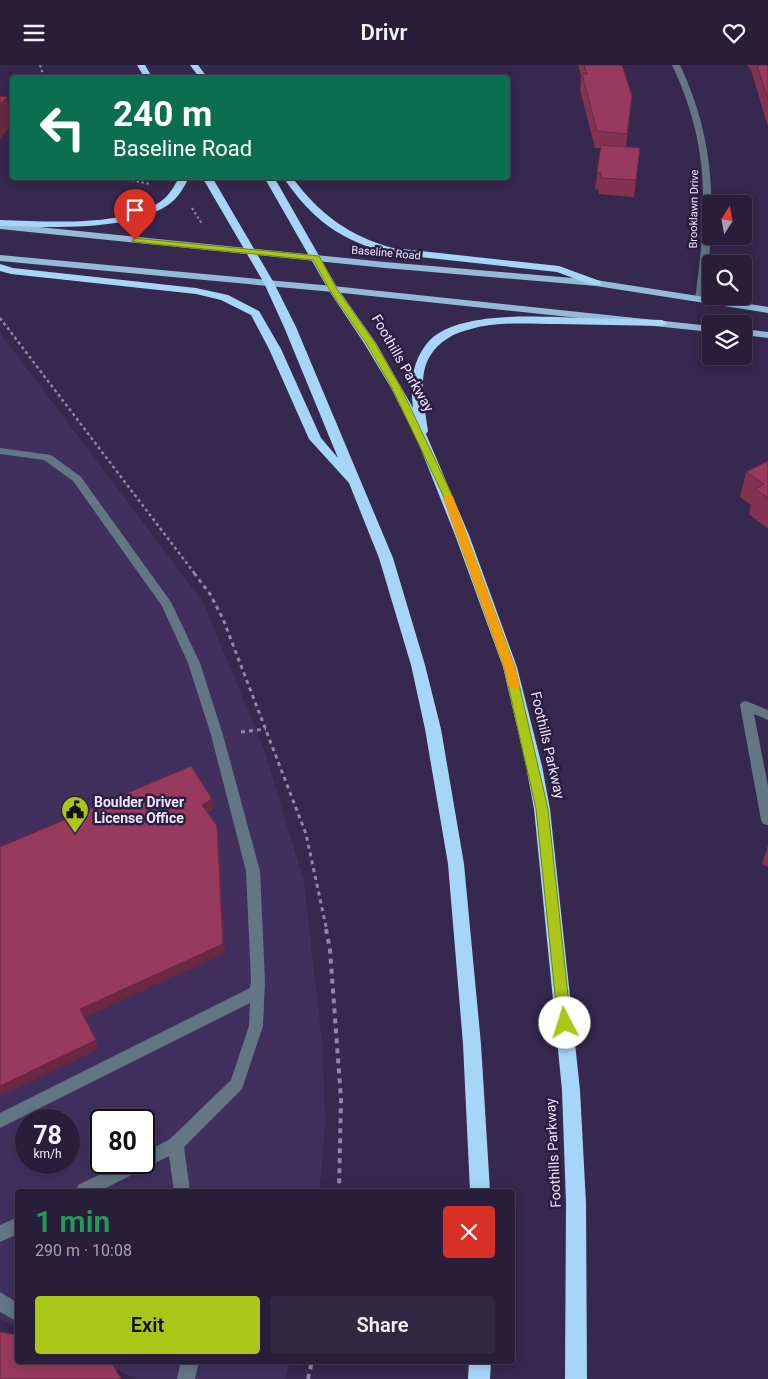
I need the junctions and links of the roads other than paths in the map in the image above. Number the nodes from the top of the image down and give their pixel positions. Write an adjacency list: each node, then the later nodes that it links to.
1 (676, 65): 14 (street, Brooklawn Drive)
2 (182, 180): 6 (highway)
3 (209, 180): 7 (highway)
4 (271, 180): 9 (highway, Foothills Parkway)
5 (289, 180): 12 (highway)
6 (0, 225): 7 (main road, Baseline Road)
7 (251, 252): 9 (main road, Baseline Road); 11 (highway)
8 (0, 258): 11 (main road)
9 (316, 258): 12 (main road, Baseline Road); 13 (highway, Foothills Parkway)
10 (0, 267): 22 (highway)
11 (269, 283): 13 (main road); 22 (highway)
12 (596, 283): 14 (main road, Baseline Road)
13 (333, 289): 16 (main road); 20 (highway, Foothills Parkway)
14 (700, 299): 15 (main road, Baseline Road)
15 (768, 310)
16 (662, 323): 17 (main road); 20 (highway)
17 (702, 328)
18 (752, 333): 19 (main road)
19 (768, 335)
20 (424, 442): 41 (highway, Foothills Parkway)
21 (0, 451): 25 (street)
22 (360, 490): 32 (highway)
23 (768, 715): 24 (street)
24 (768, 820)
25 (257, 992): 26 (street); 27 (street)
26 (0, 1121)
27 (176, 1144): 28 (street); 31 (street)
28 (155, 1155)
29 (118, 1174): 30 (street)
30 (88, 1189)
31 (182, 1189)
32 (480, 1189)
33 (15, 1226): 34 (street)
34 (0, 1234)
35 (0, 1301): 36 (street)
36 (15, 1312)
37 (189, 1364): 39 (street)
38 (480, 1364): 40 (highway)
39 (186, 1379)
40 (479, 1379)
41 (576, 1379)

